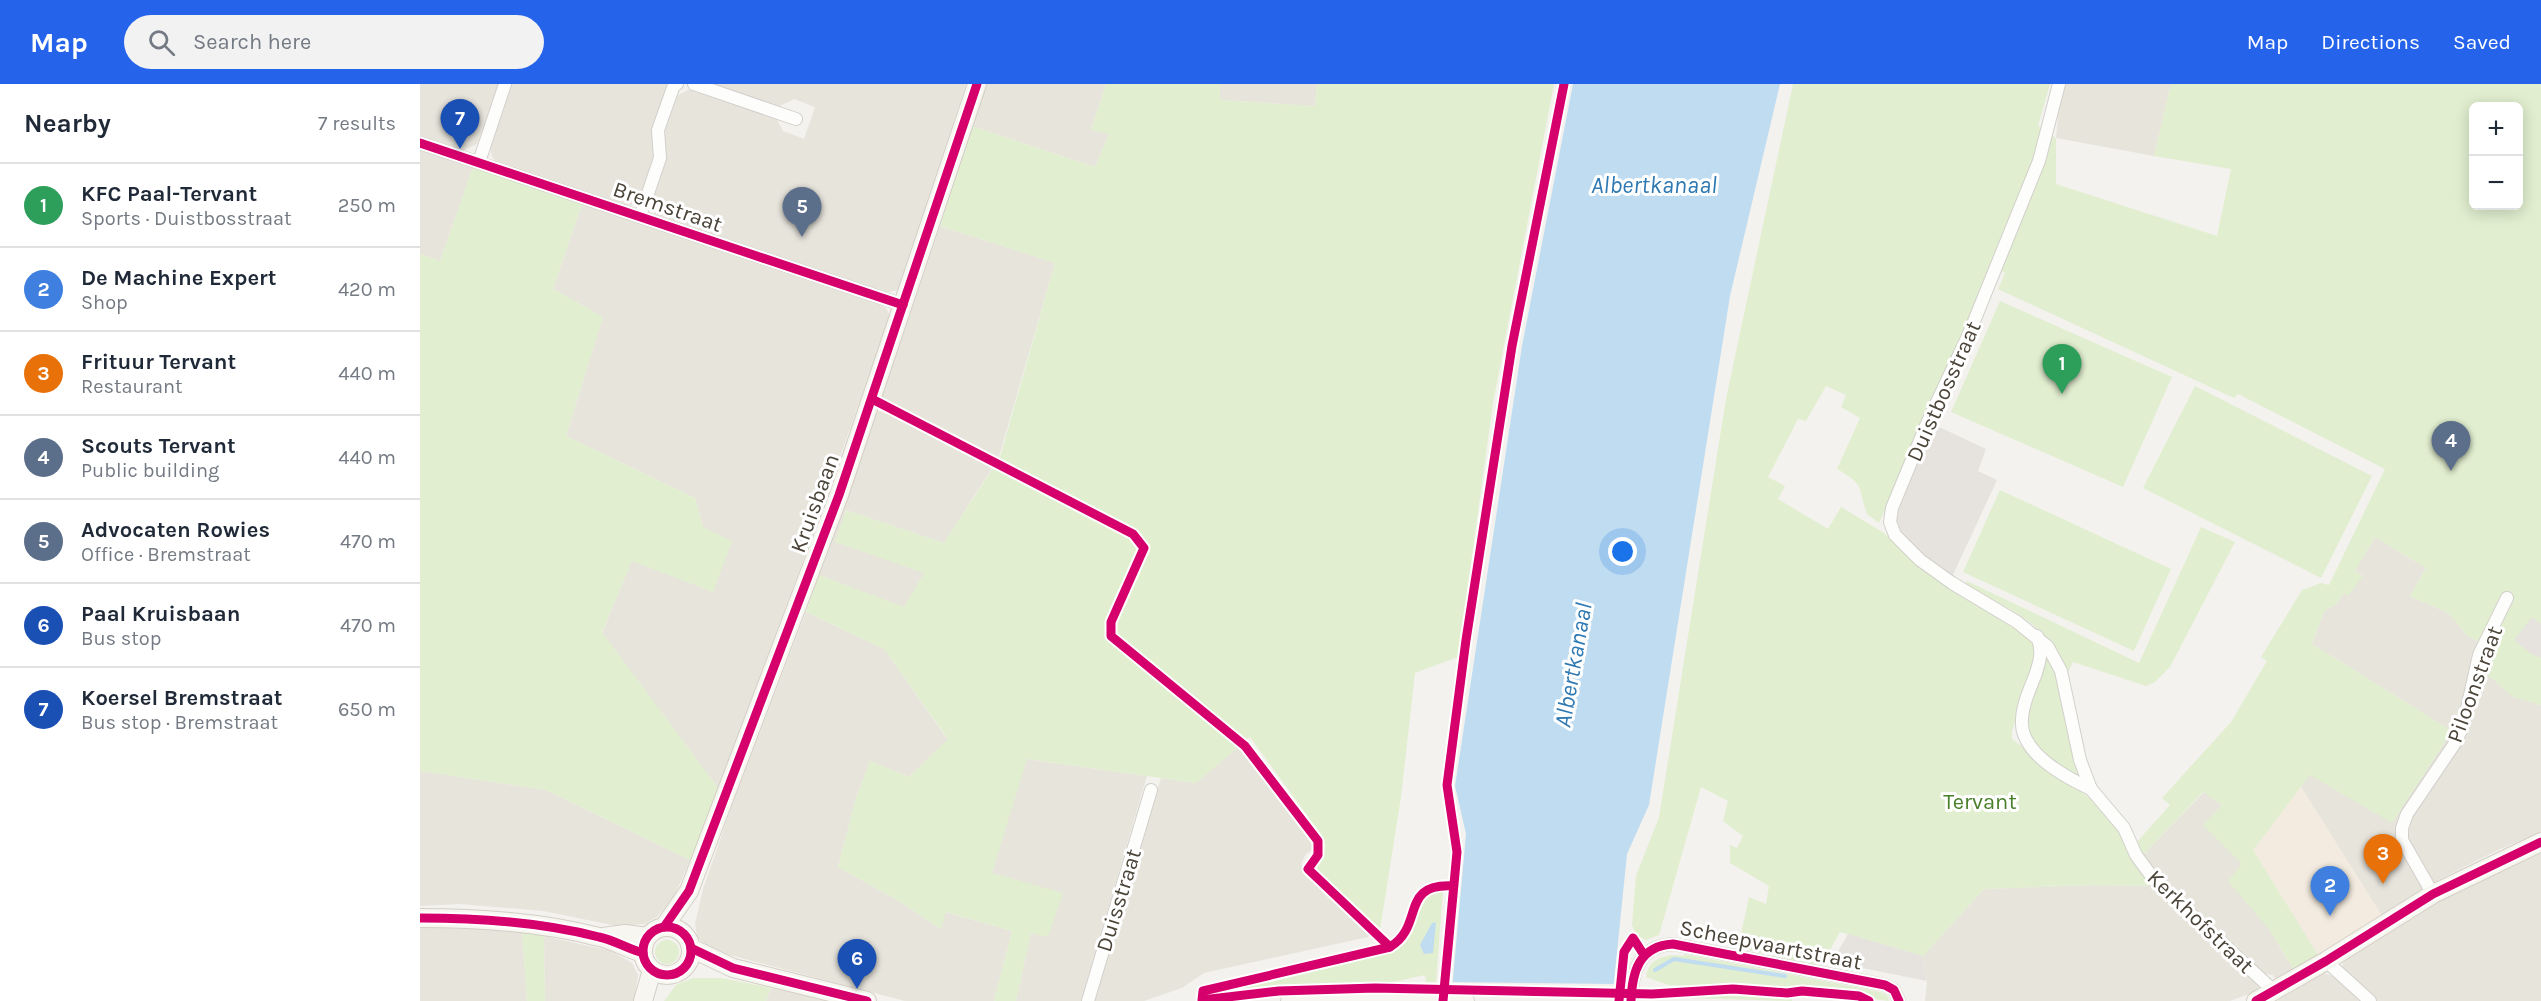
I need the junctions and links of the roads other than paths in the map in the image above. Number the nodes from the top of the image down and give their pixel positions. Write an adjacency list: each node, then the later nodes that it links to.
1 (505, 84): 8 (street)
2 (677, 84): 9 (street)
3 (694, 84): 6 (street)
4 (977, 84): 10 (street, Kruisbaan)
5 (2059, 84): 12 (street, Duistbosstraat)
6 (796, 119)
7 (420, 143): 8 (street, Bremstraat)
8 (479, 162): 9 (street, Bremstraat)
9 (640, 217): 10 (street, Bremstraat)
10 (903, 305): 16 (street, Kruisbaan)
11 (2507, 598): 17 (street, Piloonstraat)
12 (2036, 636): 13 (street, Kerkhofstraat); 13 (street, Kerkhofstraat)
13 (2091, 789): 24 (street, Kerkhofstraat)
14 (1149, 794): 29 (street, Duisstraat)
15 (2541, 842): 17 (street)
16 (689, 891): 19 (street, Kruisbaan); 21 (street, Kruisbaan)
17 (2433, 894): 22 (street)
18 (420, 918): 20 (street)
19 (664, 927): 20 (street); 21 (street)
20 (645, 945): 23 (street)
21 (687, 949): 23 (street); 28 (street)
22 (2326, 961): 24 (street); 35 (street)
23 (660, 973): 26 (street); 27 (street)
24 (2275, 992): 34 (street)
25 (1418, 1000): 30 (street); 31 (street)
26 (643, 1001)
27 (654, 1001)
28 (867, 1001)
29 (1088, 1001)
30 (1290, 1001)
31 (1465, 1001)
32 (1631, 1001): 33 (street, Scheepvaartstraat)
33 (1899, 1001)
34 (2256, 1001)
35 (2370, 1001)

